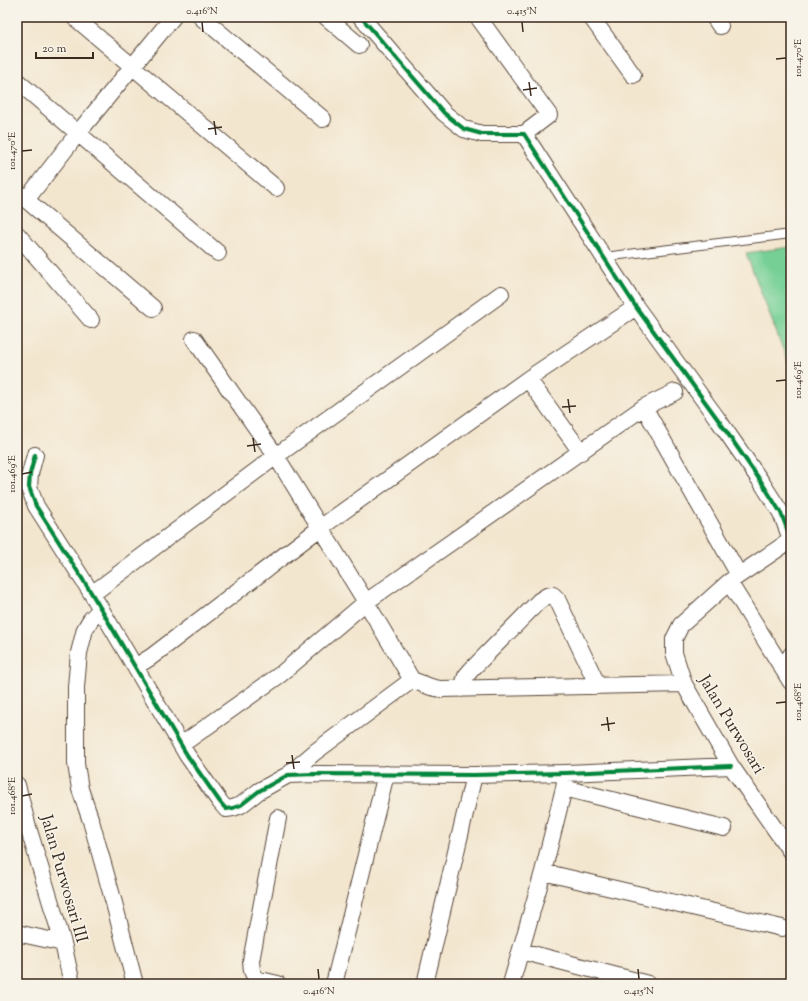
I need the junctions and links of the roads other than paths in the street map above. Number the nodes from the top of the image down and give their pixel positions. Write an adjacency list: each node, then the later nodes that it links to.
1 (74, 17): 9 (street)
2 (173, 17): 9 (street)
3 (201, 17): 12 (street)
4 (326, 17): 8 (street)
5 (360, 17): 14 (street)
6 (478, 17): 14 (street)
7 (591, 17): 10 (street)
8 (359, 45)
9 (132, 66): 13 (street); 15 (street)
10 (633, 75)
11 (17, 81): 13 (street)
12 (323, 119)
13 (78, 133): 16 (street); 19 (street)
14 (524, 134): 20 (street)
15 (276, 188)
16 (22, 196): 23 (street)
17 (17, 234): 24 (street)
18 (791, 234): 20 (lane)
19 (218, 253)
20 (604, 256): 22 (street)
21 (501, 294): 31 (street)
22 (636, 307): 26 (street); 33 (street)
23 (153, 308)
24 (92, 320)
25 (194, 339): 31 (street)
26 (528, 379): 29 (street); 32 (street)
27 (675, 392): 28 (street)
28 (644, 407): 29 (street); 34 (street)
29 (581, 452): 36 (street)
30 (35, 456): 35 (street)
31 (276, 456): 32 (street); 35 (street)
32 (320, 528): 36 (street); 39 (street)
33 (791, 540): 34 (street, Jalan Purwosari)
34 (734, 578): 40 (street); 42 (street, Jalan Purwosari)
35 (92, 594): 37 (street)
36 (366, 602): 41 (street); 45 (street)
37 (101, 609): 39 (street); 62 (street)
38 (791, 655): 40 (street)
39 (135, 667): 45 (street)
40 (787, 676)
41 (412, 680): 44 (street); 47 (street)
42 (684, 684): 43 (street); 46 (street, Jalan Purwosari)
43 (598, 686): 44 (street); 44 (street)
44 (462, 689)
45 (181, 745): 47 (street)
46 (731, 766): 50 (street); 55 (street, Jalan Purwosari)
47 (288, 774): 48 (street)
48 (386, 774): 49 (street); 64 (street)
49 (474, 775): 50 (street); 65 (street)
50 (565, 781): 54 (street); 56 (street)
51 (17, 785): 53 (street, Jalan Purwosari III)
52 (278, 818): 63 (street)
53 (22, 826): 59 (street, Jalan Purwosari III)
54 (724, 828)
55 (791, 852)
56 (543, 872): 57 (street); 60 (street)
57 (782, 928)
58 (17, 934): 59 (street)
59 (63, 943): 61 (street, Jalan Purwosari III)
60 (520, 952): 66 (street); 67 (street)
61 (72, 984)
62 (135, 984)
63 (278, 984)
64 (334, 984)
65 (425, 984)
66 (510, 984)
67 (648, 984)

